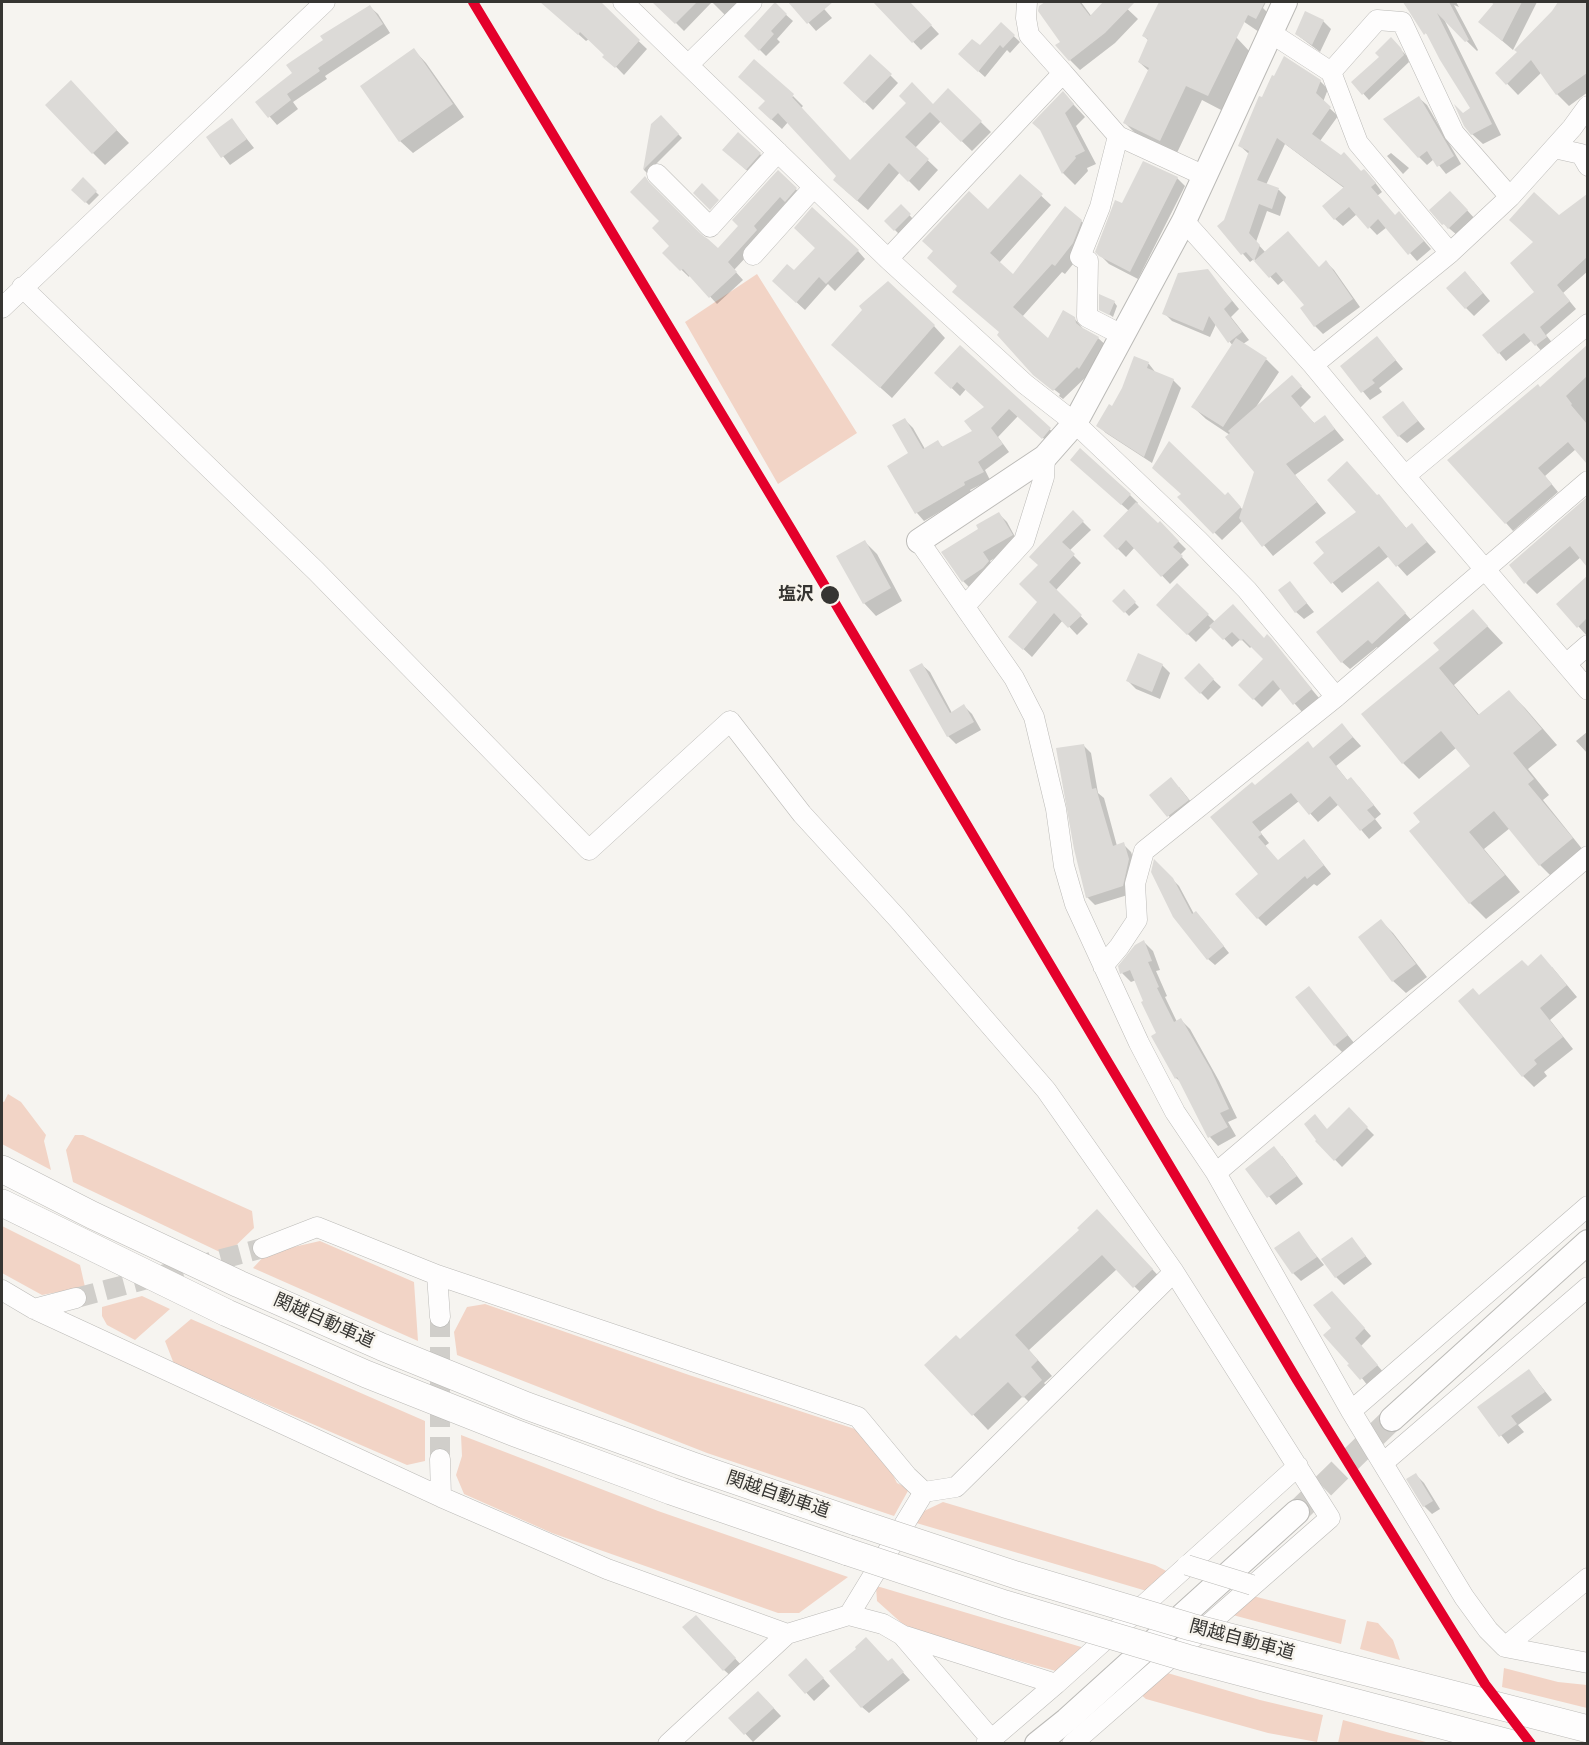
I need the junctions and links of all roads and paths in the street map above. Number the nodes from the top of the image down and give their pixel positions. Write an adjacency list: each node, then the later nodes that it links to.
1 (325, 2): 23 (street)
2 (622, 2): 7 (street)
3 (752, 2): 7 (street)
4 (1027, 2): 9 (street)
5 (1285, 2): 6 (main road)
6 (1270, 33): 8 (street); 16 (main road)
7 (688, 65): 13 (street)
8 (1331, 72): 18 (street); 20 (street)
9 (1063, 73): 11 (street); 22 (street)
10 (1587, 105): 12 (street)
11 (1118, 136): 16 (street); 26 (street)
12 (1554, 148): 14 (street); 18 (street)
13 (778, 152): 15 (street); 17 (street)
14 (1587, 166)
15 (657, 174)
16 (1205, 176): 19 (main road)
17 (814, 187): 21 (street); 22 (street)
18 (1510, 197): 20 (street)
19 (1184, 221): 26 (main road); 27 (street)
20 (1450, 253): 27 (street)
21 (753, 255)
22 (888, 258): 28 (street)
23 (22, 287): 24 (street); 47 (street)
24 (2, 308)
25 (1587, 324): 30 (street)
26 (1122, 335): 28 (main road)
27 (1314, 365): 30 (street)
28 (1075, 423): 29 (main road); 38 (street)
29 (1045, 457): 32 (main road); 34 (street)
30 (1405, 477): 33 (street)
31 (1587, 481): 33 (street)
32 (918, 541): 34 (street)
33 (1484, 570): 36 (street); 38 (street)
34 (965, 606): 40 (street)
35 (1587, 645): 36 (street)
36 (1566, 664): 37 (street)
37 (1587, 690)
38 (1336, 697): 40 (street)
39 (1587, 856): 42 (street)
40 (1103, 966): 42 (street)
41 (2, 1169): 71 (highway, 関越自動車道, bridge)
42 (1216, 1173): 54 (street)
43 (2, 1203): 76 (highway, 関越自動車道, bridge)
44 (1587, 1206): 54 (street)
45 (1587, 1242): 55 (main road)
46 (263, 1248): 48 (street)
47 (1174, 1272): 58 (street); 59 (street)
48 (437, 1275): 53 (street); 59 (street)
49 (1587, 1287): 57 (street)
50 (2, 1290): 52 (street)
51 (76, 1298): 52 (street)
52 (34, 1309): 60 (street)
53 (440, 1317)
54 (1351, 1412): 57 (street)
55 (1392, 1419)
56 (440, 1459): 60 (street)
57 (1383, 1463): 68 (street)
58 (1298, 1466): 62 (street); 64 (street)
59 (924, 1492): 65 (street)
60 (441, 1497): 66 (street)
61 (1298, 1512): 74 (main road)
62 (1187, 1565): 64 (street, bridge); 70 (street)
63 (1587, 1578): 68 (street)
64 (1252, 1585): 75 (street)
65 (849, 1615): 66 (street); 67 (street)
66 (788, 1634): 73 (street)
67 (902, 1635): 70 (street); 72 (street)
68 (1506, 1647): 69 (street)
69 (1587, 1663)
70 (1056, 1684): 72 (street)
71 (1587, 1729)
72 (988, 1741)
73 (668, 1743)
74 (1037, 1743)
75 (1072, 1743)
76 (1513, 1743)

